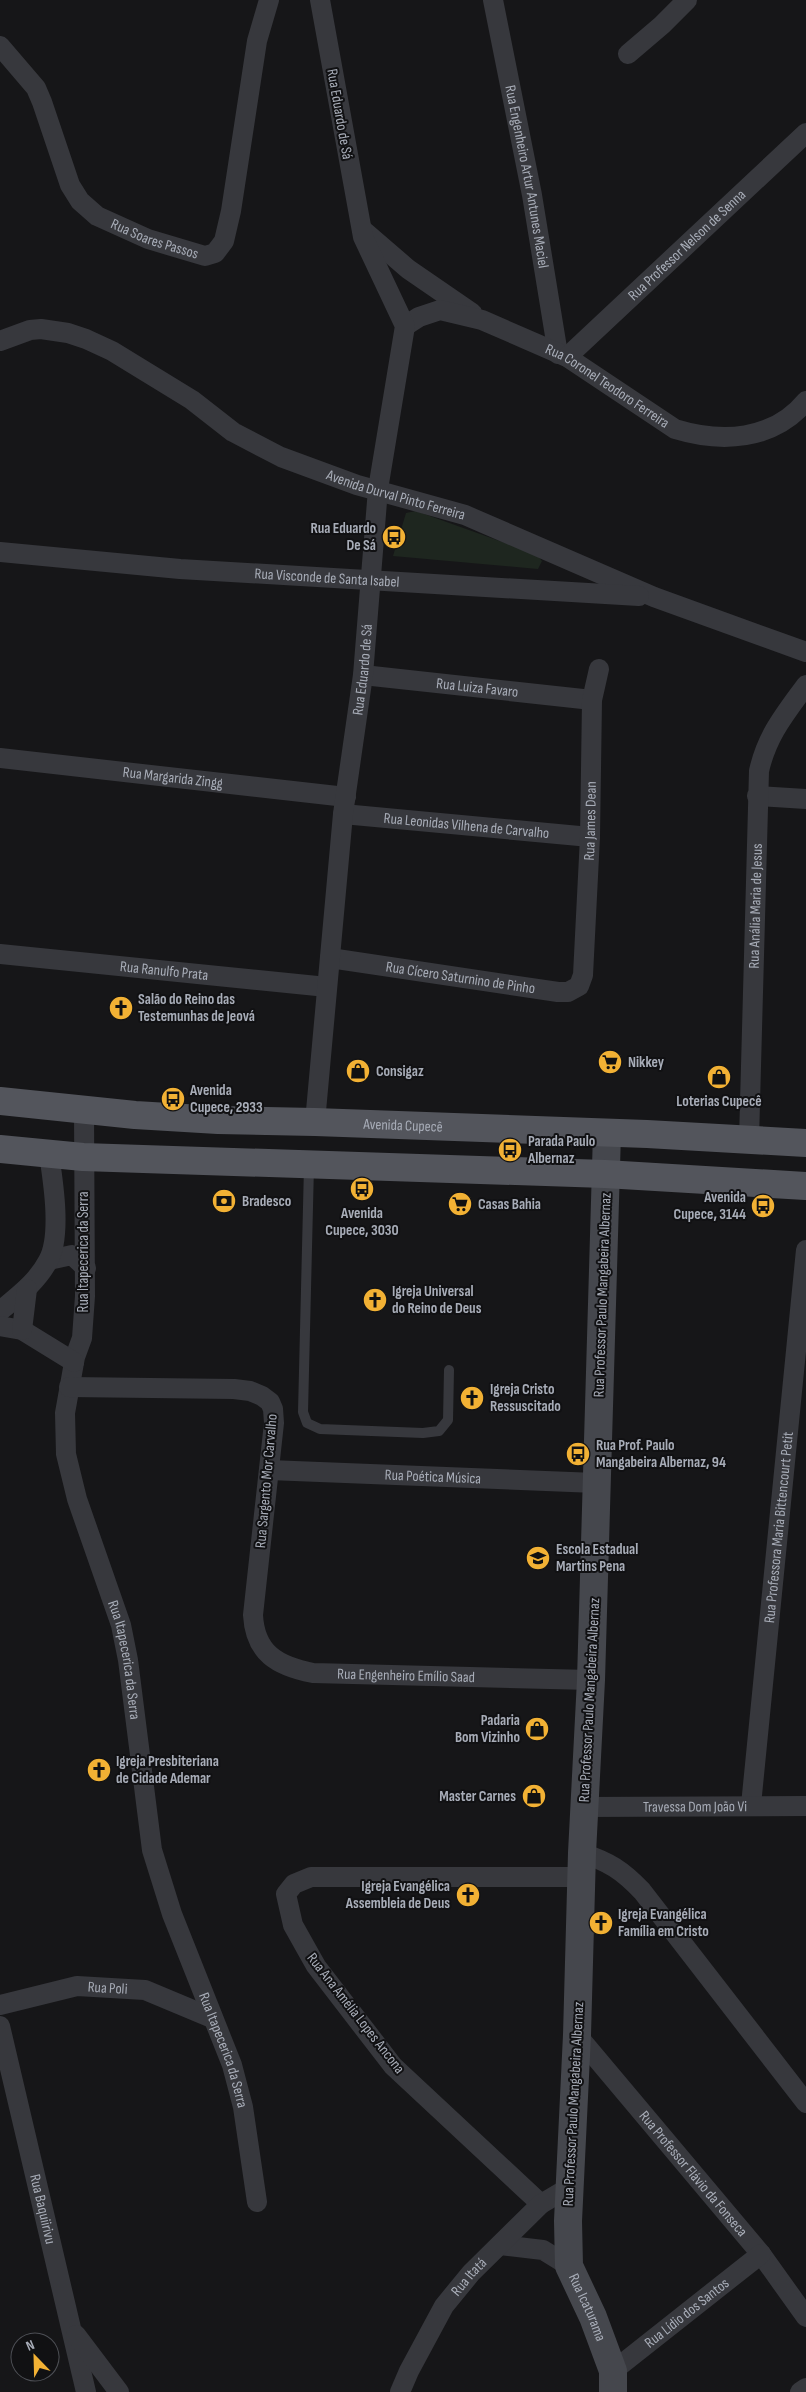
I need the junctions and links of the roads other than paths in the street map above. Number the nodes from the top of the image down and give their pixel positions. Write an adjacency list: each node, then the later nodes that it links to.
1 (269, 0): 5 (street, Rua Soares Passos)
2 (320, 0): 8 (street, Rua Eduardo de Sá)
3 (493, 0): 12 (street, Rua Engenheiro Artur Antunes Maciel)
4 (687, 0): 6 (street)
5 (0, 46)
6 (628, 54)
7 (806, 133): 12 (street, Rua Professor Nelson de Senna)
8 (361, 228): 9 (street); 10 (street, Rua Eduardo de Sá)
9 (482, 320): 10 (street, Rua Coronel Teodoro Ferreira); 12 (street, Rua Coronel Teodoro Ferreira)
10 (404, 326): 14 (street, Rua Eduardo de Sá)
11 (0, 340): 14 (street, Avenida Durval Pinto Ferreira)
12 (563, 356): 13 (street, Rua Coronel Teodoro Ferreira)
13 (806, 401)
14 (378, 490): 16 (street, Rua Eduardo de Sá); 17 (street, Avenida Durval Pinto Ferreira)
15 (0, 552): 16 (street, Rua Visconde de Santa Isabel)
16 (370, 579): 17 (street, Rua Visconde de Santa Isabel); 20 (street, Rua Eduardo de Sá)
17 (654, 597): 18 (street, Avenida Durval Pinto Ferreira)
18 (806, 652)
19 (598, 670): 22 (street, Rua James Dean)
20 (363, 675): 22 (street, Rua Luiza Favaro); 26 (street, Rua Eduardo de Sá)
21 (806, 685): 24 (street, Rua Anália Maria de Jesus)
22 (592, 700): 27 (street, Rua James Dean)
23 (0, 758): 26 (street, Rua Margarida Zingg)
24 (757, 796): 25 (street); 36 (street, Rua Anália Maria de Jesus)
25 (806, 800)
26 (344, 805): 27 (street, Rua Leonidas Vilhena de Carvalho); 29 (street, Rua Eduardo de Sá)
27 (590, 837): 30 (street, Rua James Dean)
28 (0, 954): 31 (street, Rua Ranulfo Prata)
29 (330, 958): 30 (street, Rua Cícero Saturnino de Pinho); 31 (street, Rua Eduardo de Sá)
30 (583, 974)
31 (327, 987): 34 (street, Rua Eduardo de Sá)
32 (0, 1102): 33 (main road, Avenida Cupecê)
33 (84, 1110): 34 (main road, Avenida Cupecê); 40 (street, Rua Itapecerica da Serra)
34 (315, 1122): 35 (main road, Avenida Cupecê)
35 (607, 1133): 36 (main road, Avenida Cupecê); 42 (street, Rua Professor Paulo Mangabeira Albernaz)
36 (750, 1140): 37 (main road, Avenida Cupecê)
37 (806, 1143)
38 (0, 1149): 39 (main road)
39 (49, 1154): 40 (main road); 45 (street)
40 (83, 1157): 41 (main road); 46 (street, Rua Itapecerica da Serra)
41 (309, 1165): 42 (main road); 52 (lane)
42 (605, 1174): 43 (main road); 55 (street, Rua Professor Paulo Mangabeira Albernaz)
43 (806, 1186)
44 (806, 1250): 58 (street, Rua Professora Maria Bittencourt Petit)
45 (49, 1260): 46 (street); 47 (street)
46 (86, 1268): 51 (street, Rua Itapecerica da Serra)
47 (27, 1289): 48 (street); 50 (street)
48 (0, 1311)
49 (0, 1326): 50 (street)
50 (22, 1330): 51 (street)
51 (74, 1362): 53 (street, Rua Itapecerica da Serra)
52 (448, 1370)
53 (68, 1387): 54 (street, Rua Sargento Mor Carvalho); 63 (street, Rua Itapecerica da Serra)
54 (269, 1470): 55 (street, Rua Poética Música); 56 (street, Rua Sargento Mor Carvalho)
55 (596, 1483): 57 (street, Rua Professor Paulo Mangabeira Albernaz)
56 (253, 1614): 57 (street, Rua Engenheiro Emílio Saad)
57 (591, 1680): 60 (street, Rua Professor Paulo Mangabeira Albernaz)
58 (751, 1806): 59 (street, Travessa Dom João Vi); 60 (street, Travessa Dom João Vi)
59 (806, 1806)
60 (584, 1807): 61 (street, Rua Professor Paulo Mangabeira Albernaz)
61 (582, 1865): 65 (street, Rua Professor Paulo Mangabeira Albernaz); 66 (street); 69 (street, Rua Ana Amélia Lopes Ancona)
62 (0, 2005): 63 (street, Rua Poli)
63 (212, 2018): 68 (street, Rua Itapecerica da Serra)
64 (0, 2026): 74 (street, Rua Baquiirivu)
65 (578, 2034): 67 (street, Rua Professor Paulo Mangabeira Albernaz); 71 (street, Rua Professor Flávio da Fonseca)
66 (806, 2103)
67 (568, 2188): 69 (street, Rua Itatá); 72 (street, Rua Professor Paulo Mangabeira Albernaz)
68 (257, 2202)
69 (542, 2204): 70 (street, Rua Itatá)
70 (500, 2245): 72 (street, Rua Icaturama); 79 (street, Rua Itatá)
71 (761, 2254): 73 (street, Rua Professor Flávio da Fonseca); 75 (street, Rua Lídio dos Santos)
72 (569, 2266): 75 (street, Rua Icaturama)
73 (806, 2317)
74 (72, 2329): 77 (street, Rua Baquiirivu); 78 (street)
75 (613, 2381)
76 (806, 2388): 80 (street)
77 (86, 2392)
78 (119, 2392)
79 (400, 2392)
80 (800, 2392)

